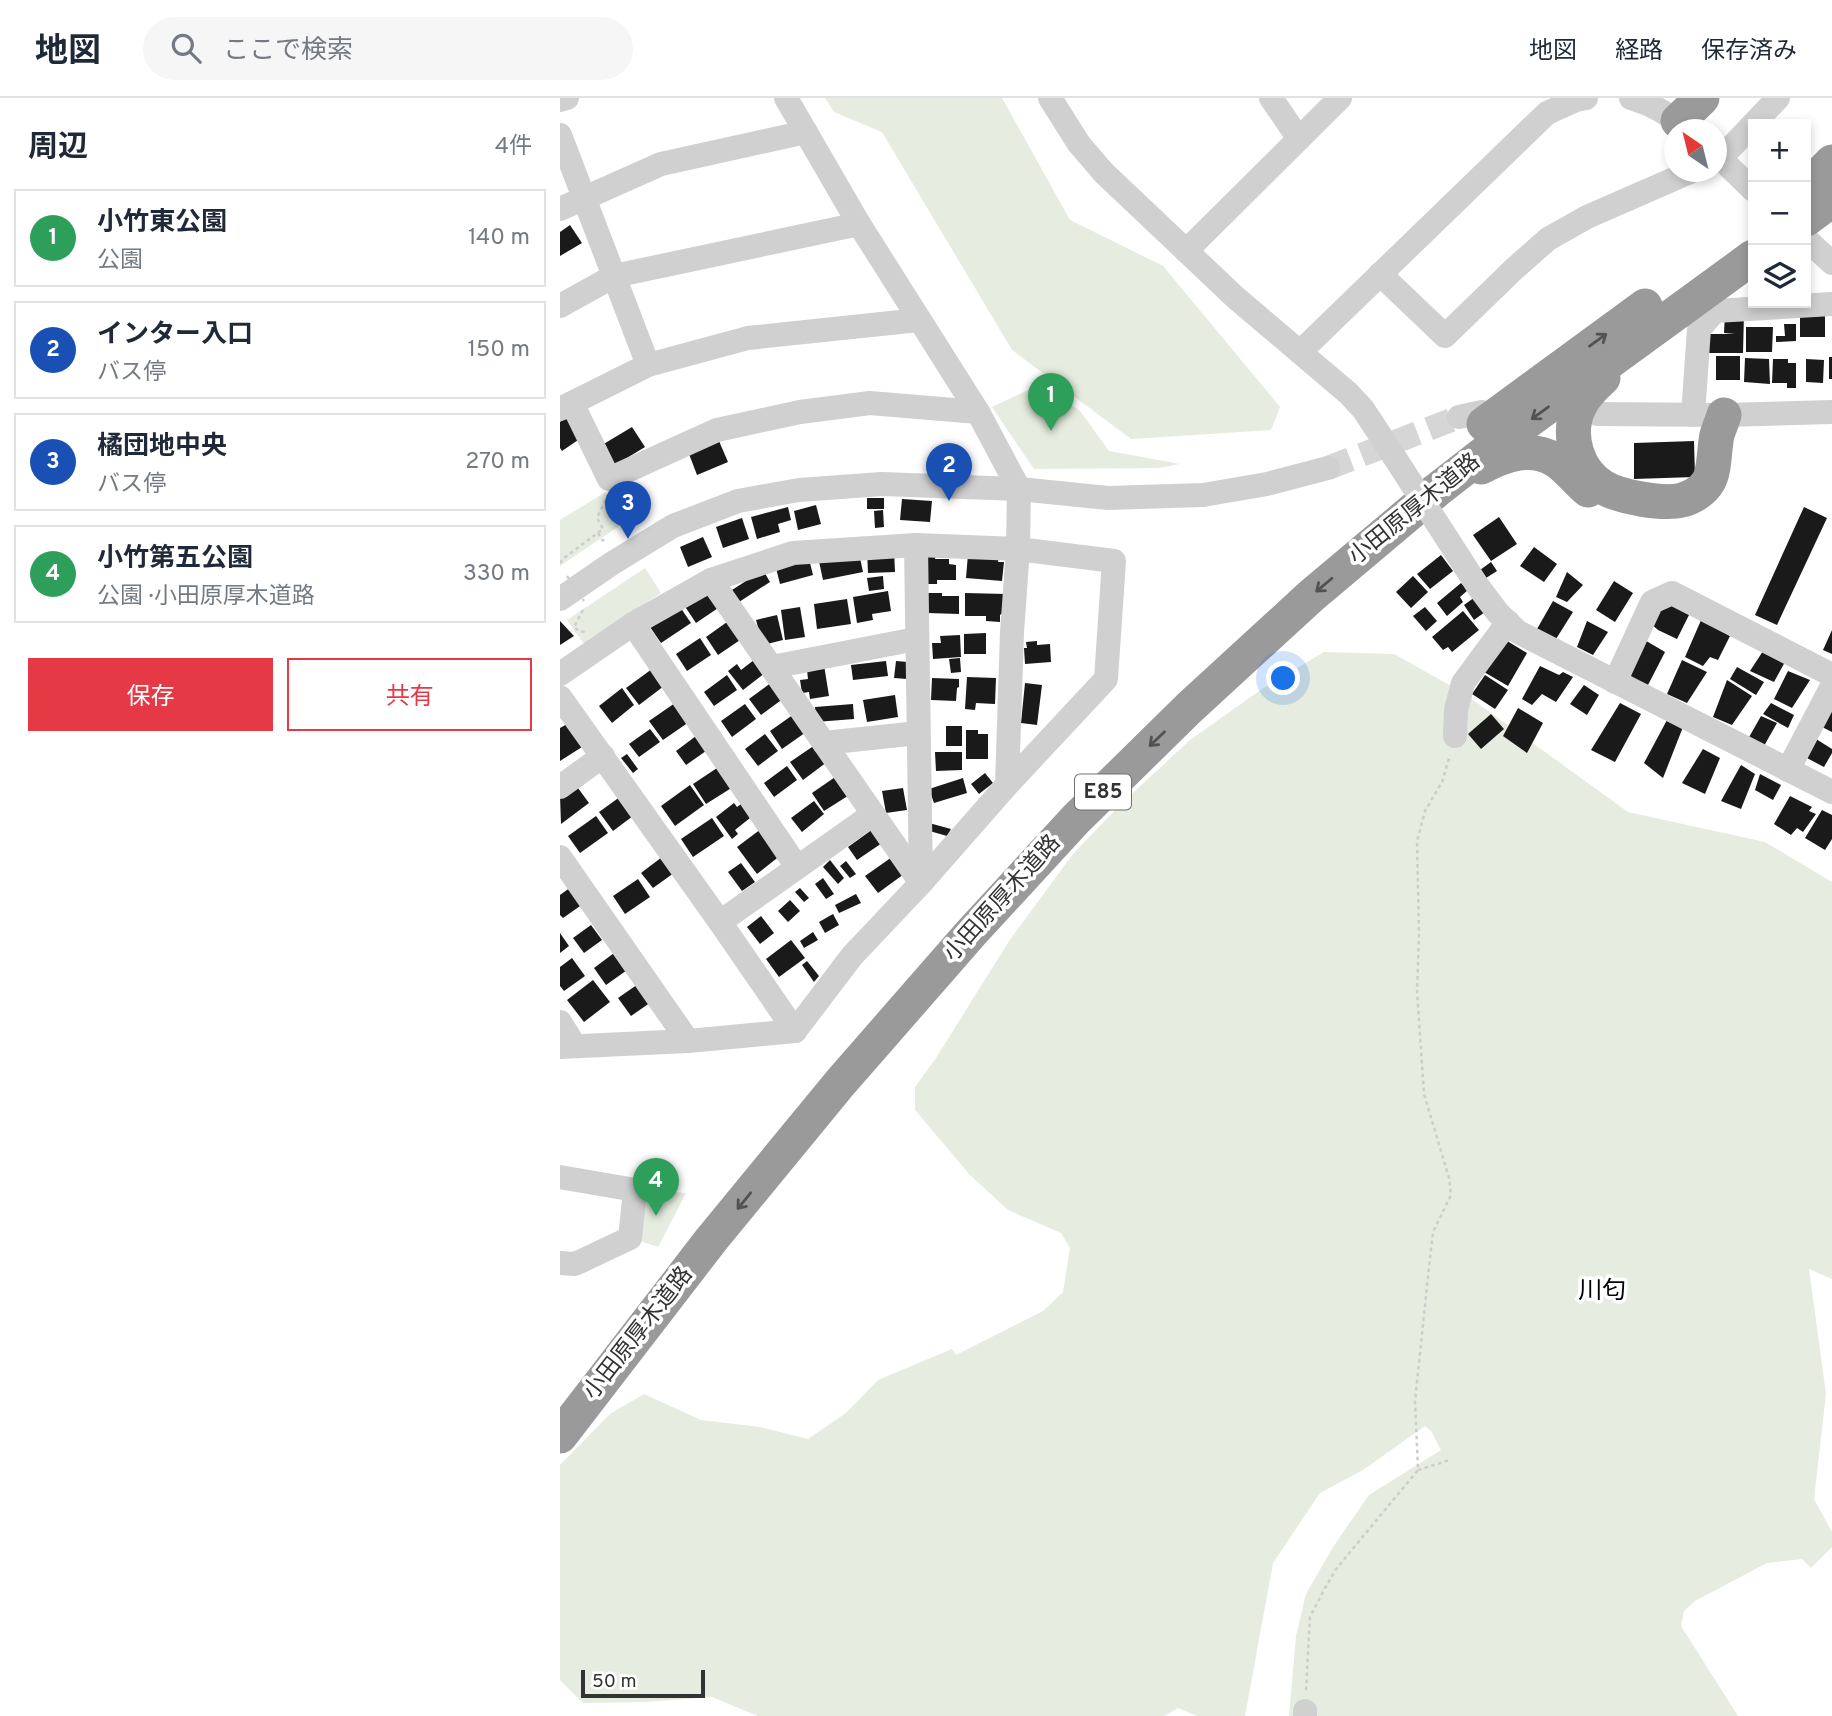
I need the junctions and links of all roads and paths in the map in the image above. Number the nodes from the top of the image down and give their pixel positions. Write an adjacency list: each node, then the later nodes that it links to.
1 (567, 98): 9 (street)
2 (786, 98): 12 (street)
3 (1049, 98): 29 (street)
4 (1271, 98): 14 (street)
5 (1340, 98): 14 (street)
6 (1586, 98): 10 (street)
7 (1630, 98): 11 (street)
8 (1778, 98): 15 (street)
9 (560, 100)
10 (1541, 106): 31 (street)
11 (1690, 112)
12 (806, 132): 23 (street); 26 (street)
13 (560, 135): 23 (street)
14 (1299, 139): 29 (street)
15 (1727, 148)
16 (1832, 162): 21 (highway)
17 (1727, 165): 20 (street)
18 (1832, 174): 22 (highway)
19 (1667, 182): 31 (street)
20 (1748, 185)
21 (1811, 185)
22 (1811, 188)
23 (584, 198): 25 (street); 32 (street)
24 (1832, 200): 28 (highway)
25 (560, 209)
26 (859, 224): 32 (street); 35 (street)
27 (1748, 233): 80 (highway, 小田原厚木道路 / E85, one-way to 27)
28 (1814, 242)
29 (1186, 251): 36 (street)
30 (1740, 266): 42 (highway); 46 (highway, 小田原厚木道路 / E85, one-way to 46)
31 (1380, 274): 36 (street)
32 (614, 276): 34 (street); 37 (street)
33 (1832, 304): 42 (street)
34 (560, 306)
35 (919, 320): 37 (street); 39 (street)
36 (1300, 352): 52 (street, bridge)
37 (648, 365): 38 (street)
38 (566, 406): 44 (street)
39 (978, 412): 44 (street); 45 (street)
40 (1832, 412): 42 (street)
41 (1598, 414): 42 (street)
42 (1709, 415): 46 (highway)
43 (1328, 468): 45 (street)
44 (608, 478): 49 (path)
45 (1019, 489): 48 (street); 51 (street)
46 (1437, 489): 81 (highway, 小田原厚木道路 / E85, one-way to 81)
47 (916, 545): 48 (street); 50 (street); 54 (street)
48 (1018, 549): 66 (street); 66 (street)
49 (560, 563)
50 (711, 580): 53 (street); 55 (street)
51 (570, 592)
52 (1508, 622): 58 (street); 62 (street)
53 (633, 624): 56 (street); 71 (street)
54 (916, 639): 55 (street); 61 (street)
55 (772, 667): 63 (street)
56 (560, 674)
57 (1832, 675): 58 (street)
58 (1615, 682): 65 (street)
59 (1832, 686): 65 (street)
60 (560, 697): 64 (street)
61 (918, 733): 63 (street); 72 (street)
62 (1455, 737): 83 (path)
63 (824, 743): 69 (street)
64 (603, 756): 67 (street); 73 (street)
65 (1788, 770): 68 (street)
66 (1007, 785): 72 (street)
67 (560, 787)
68 (1832, 792)
69 (873, 814): 71 (street); 72 (street)
70 (560, 857): 76 (street)
71 (797, 867): 73 (street)
72 (921, 883): 75 (street)
73 (720, 922): 75 (street)
74 (560, 1022): 77 (street)
75 (795, 1031): 76 (street)
76 (688, 1041): 77 (street)
77 (568, 1046)
78 (560, 1177): 79 (street)
79 (560, 1263)
80 (560, 1399)
81 (560, 1436)
82 (1450, 1460): 83 (path)
83 (1418, 1470): 84 (path)
84 (1305, 1714)

